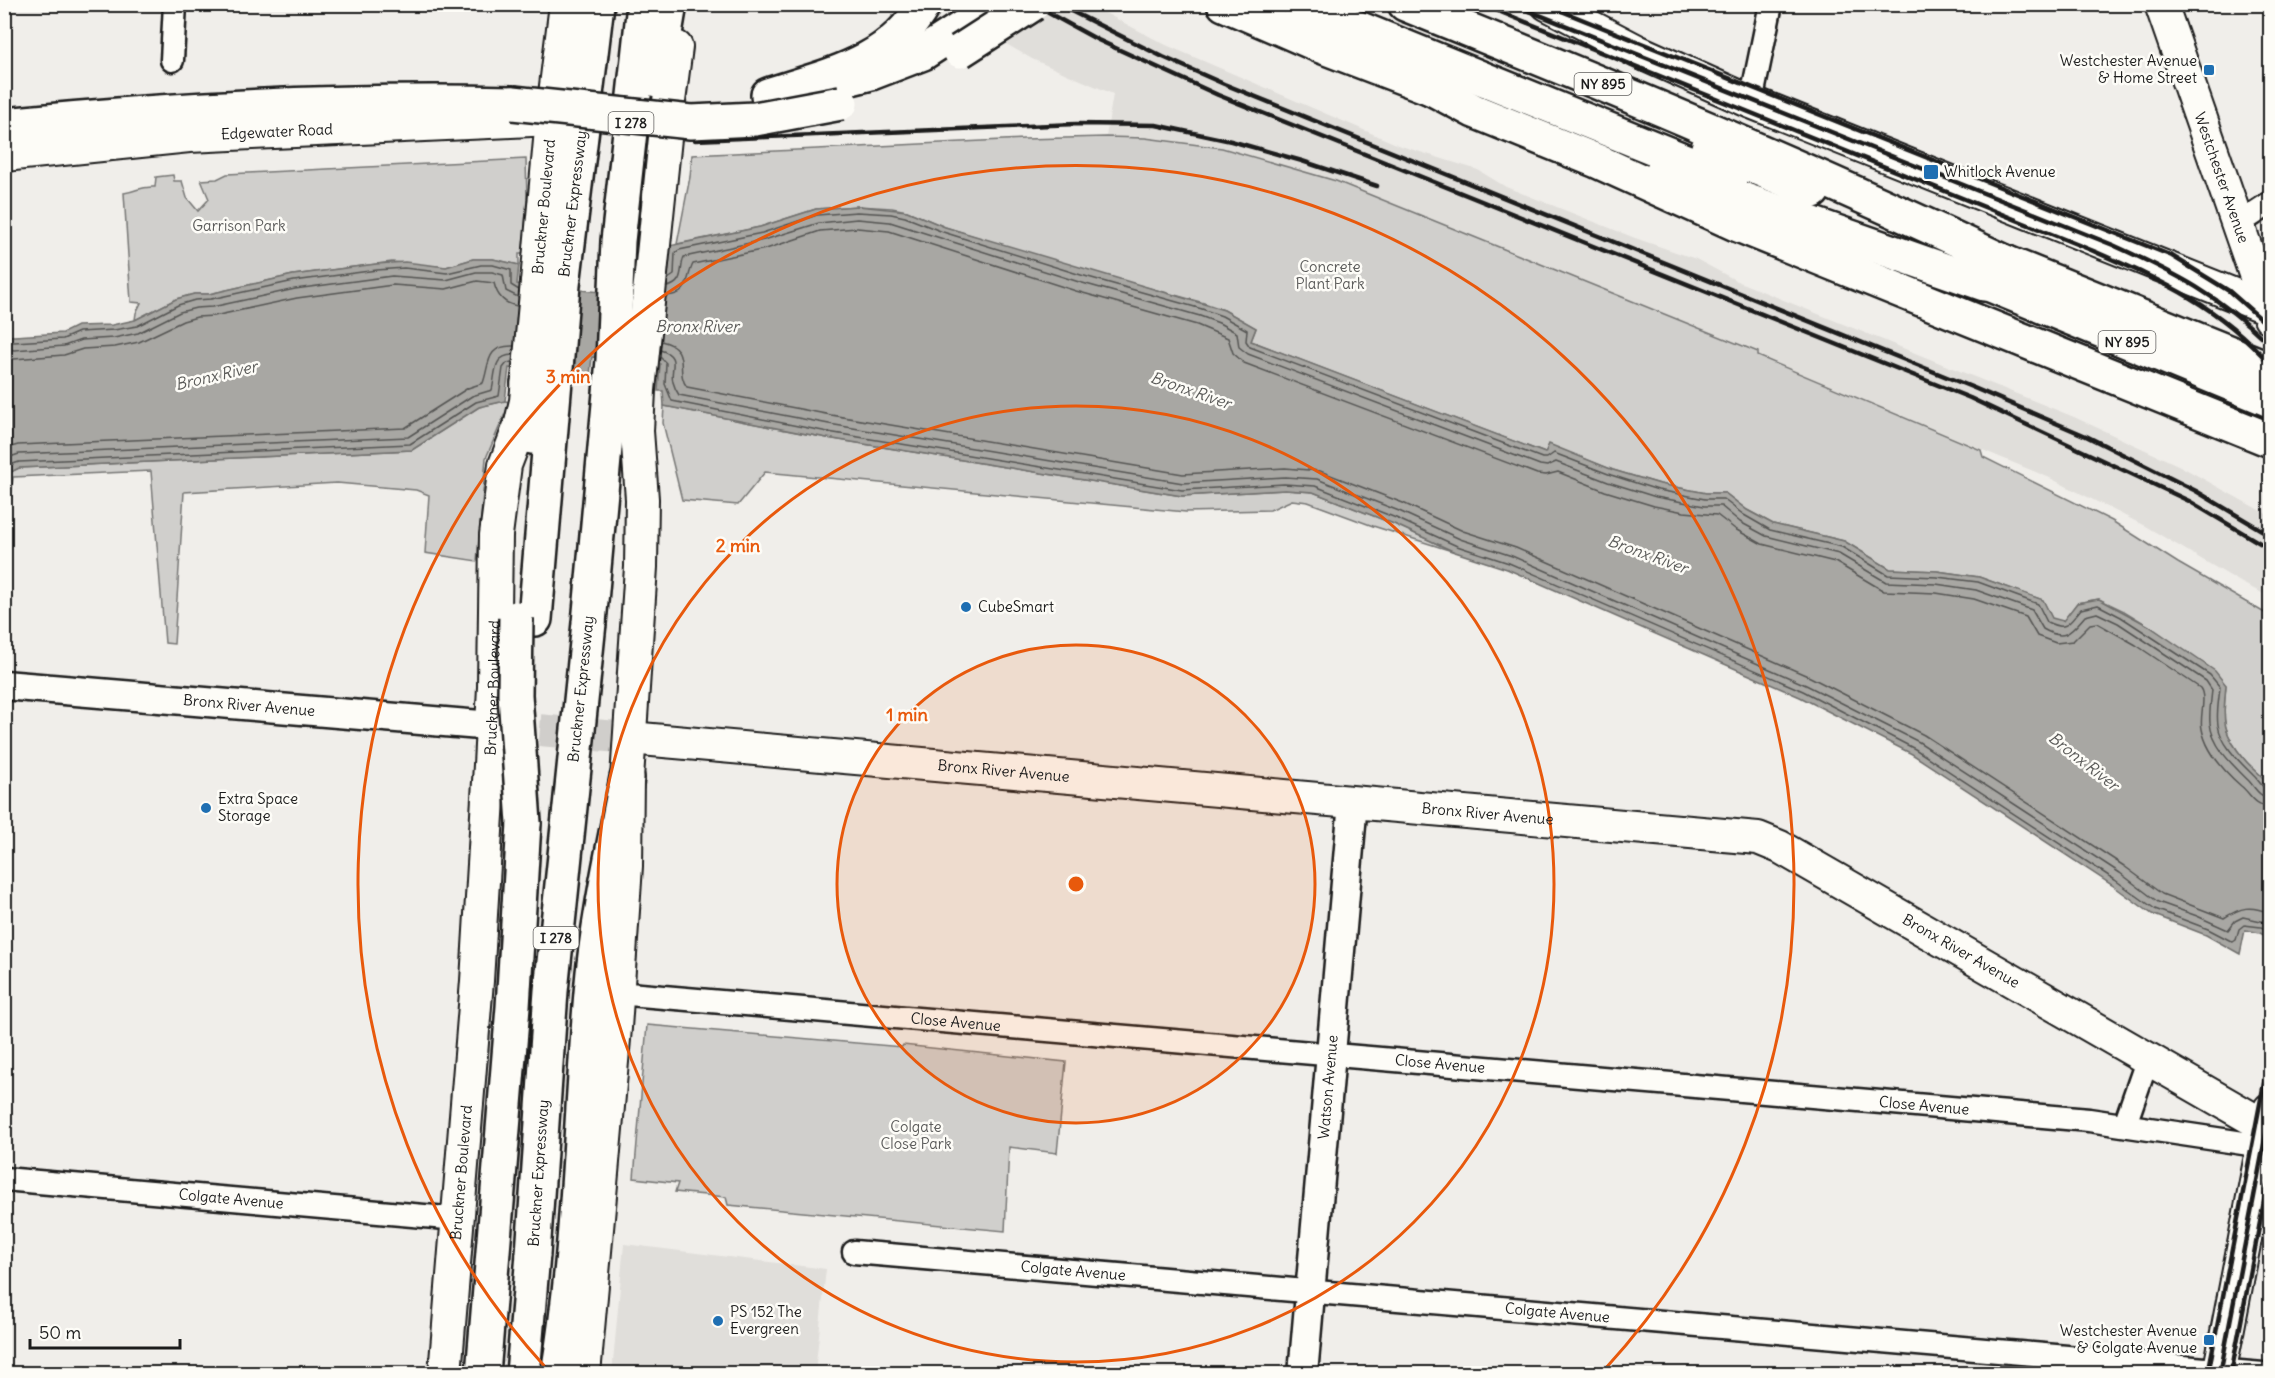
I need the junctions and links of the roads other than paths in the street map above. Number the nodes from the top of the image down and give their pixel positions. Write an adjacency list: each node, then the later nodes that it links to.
1 (175, 4): 18 (street)
2 (566, 4): 24 (main road, Bruckner Boulevard)
3 (597, 4): 30 (main road, Bruckner Expressway)
4 (644, 4): 29 (main road, Bruckner Expressway / I 278)
5 (670, 4): 29 (main road)
6 (682, 4): 29 (main road)
7 (999, 4): 17 (main road)
8 (1033, 4): 17 (main road, bridge)
9 (1224, 4): 19 (main road, NY 895)
10 (1299, 4): 31 (main road)
11 (1353, 4): 31 (main road)
12 (1405, 4): 31 (main road, NY 895)
13 (1547, 4): 22 (main road)
14 (1771, 4): 22 (street)
15 (2161, 4): 28 (main road, Westchester Avenue)
16 (923, 7): 21 (main road)
17 (955, 44): 20 (main road)
18 (172, 60)
19 (1431, 88): 31 (main road, NY 895); 37 (main road)
20 (838, 93): 21 (main road); 23 (main road, bridge)
21 (768, 95): 23 (main road, bridge)
22 (1751, 102): 32 (main road)
23 (513, 103): 25 (main road)
24 (552, 119): 26 (main road, Edgewater Road); 30 (main road, Bruckner Boulevard)
25 (4, 125)
26 (4, 155)
27 (2271, 203): 28 (street)
28 (2238, 224): 32 (main road, Westchester Avenue)
29 (634, 242): 34 (main road, Bruckner Expressway / I 278)
30 (553, 256): 35 (main road, Bruckner Expressway)
31 (1995, 273): 33 (main road, NY 895); 36 (main road, NY 895)
32 (2270, 312)
33 (2271, 369)
34 (621, 379): 40 (main road); 55 (main road, Bruckner Expressway / I 278, bridge)
35 (535, 398): 39 (main road, Bruckner Boulevard); 54 (main road, Bruckner Expressway / I 278, bridge)
36 (2271, 400)
37 (2271, 440)
38 (4, 685): 39 (street, Bronx River Avenue)
39 (492, 726): 49 (main road, Bruckner Boulevard)
40 (630, 738): 41 (main road); 42 (main road, Bronx River Avenue)
41 (627, 778): 43 (main road); 56 (main road)
42 (1353, 802): 44 (street, Watson Avenue); 45 (main road, Bronx River Avenue)
43 (617, 993): 44 (street, Close Avenue); 57 (main road)
44 (1330, 1056): 46 (street, Close Avenue); 51 (street, Watson Avenue)
45 (2148, 1058): 46 (street); 47 (main road, Bronx River Avenue)
46 (2125, 1124): 47 (street, Close Avenue)
47 (2268, 1127): 52 (main road)
48 (4, 1179): 49 (street, Colgate Avenue)
49 (458, 1219): 53 (main road, Bruckner Boulevard)
50 (854, 1252): 51 (street, Colgate Avenue)
51 (1310, 1291): 52 (street, Colgate Avenue); 58 (street, Watson Avenue)
52 (2219, 1372): 59 (street, Colgate Avenue)
53 (446, 1374)
54 (483, 1374)
55 (523, 1374)
56 (558, 1374)
57 (584, 1374)
58 (1303, 1374)
59 (2263, 1374)

